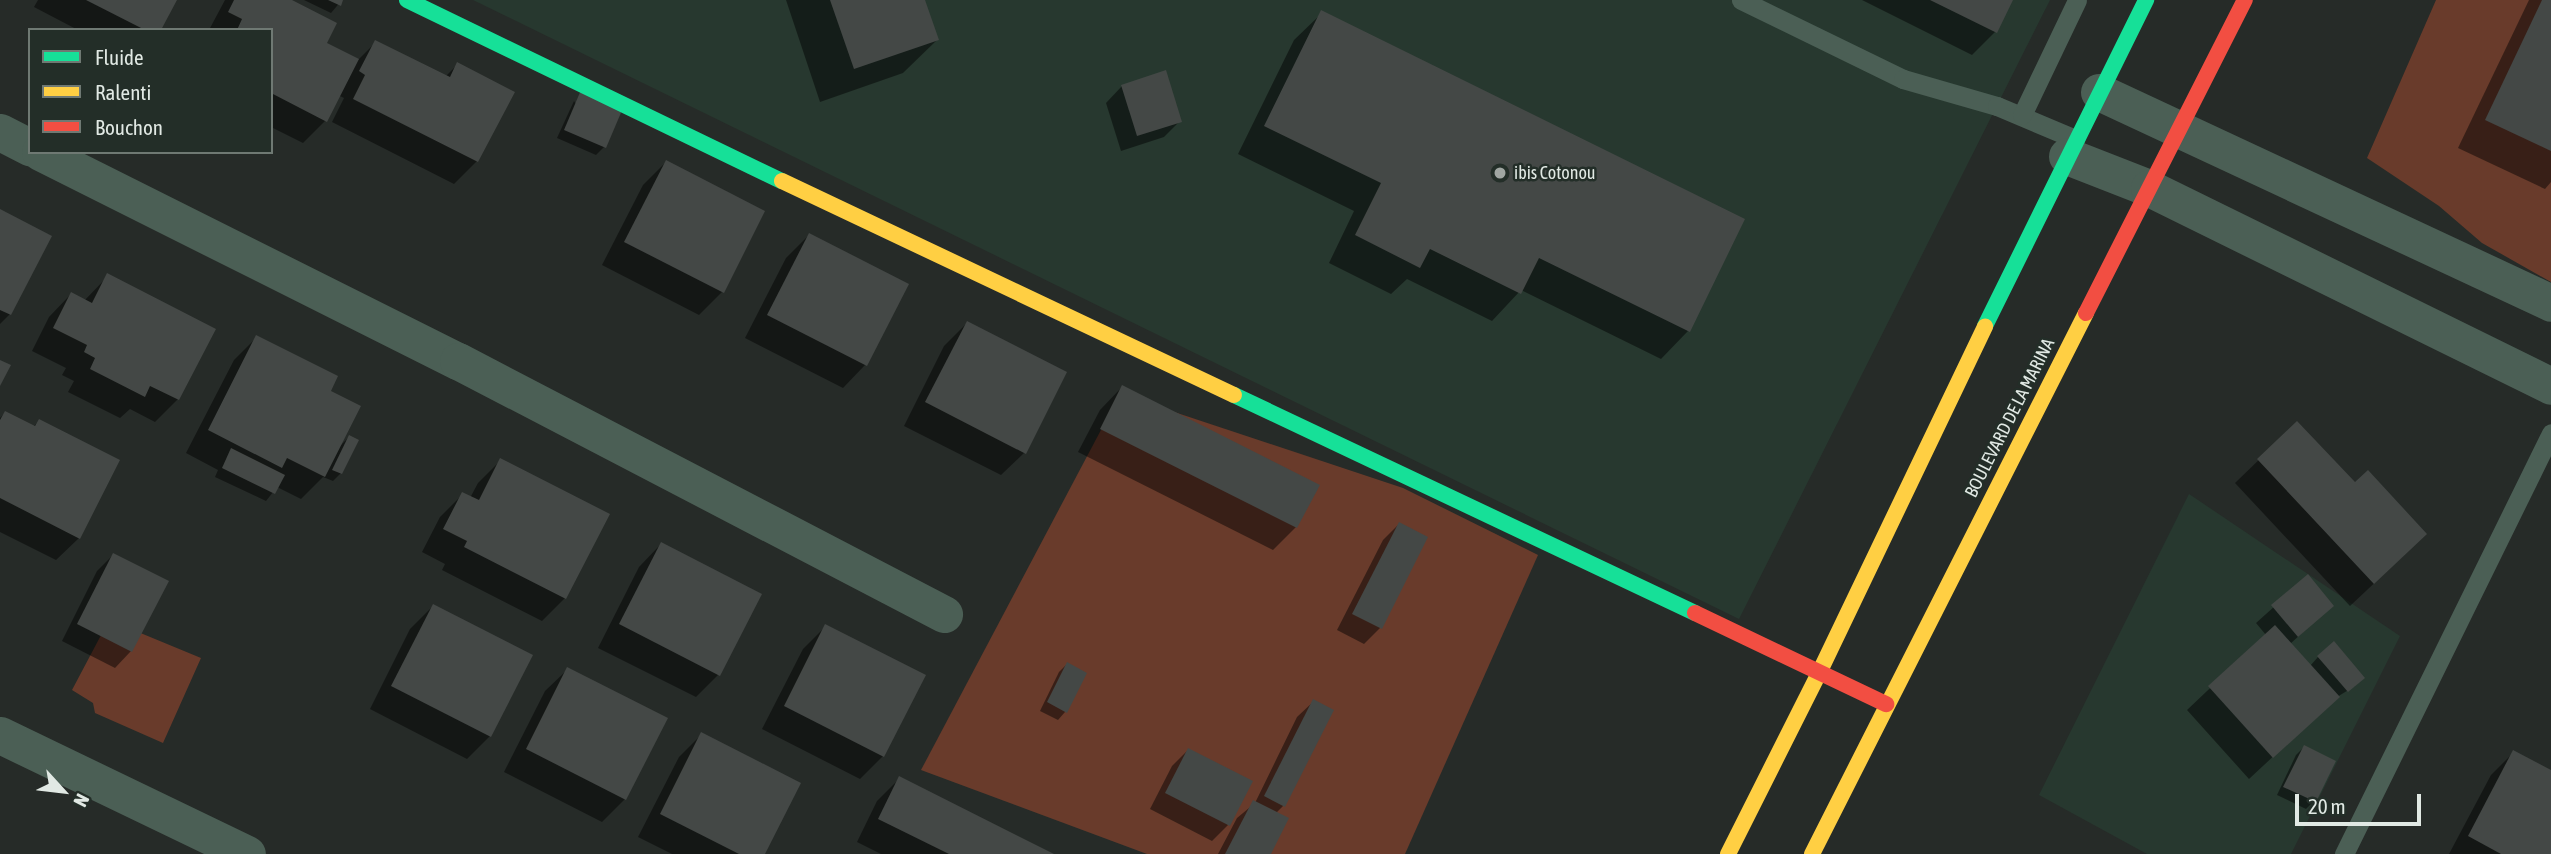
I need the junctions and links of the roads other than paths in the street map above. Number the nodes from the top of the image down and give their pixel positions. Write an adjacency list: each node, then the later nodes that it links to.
1 (407, 0): 18 (main road)
2 (1741, 0): 7 (lane)
3 (2077, 0): 7 (lane)
4 (2146, 0): 6 (main road)
5 (2245, 0): 8 (main road, BOULEVARD DE LA MARINA)
6 (2099, 92): 8 (street); 11 (main road)
7 (2022, 115): 11 (lane)
8 (2180, 131): 13 (main road, BOULEVARD DE LA MARINA); 14 (street)
9 (0, 132): 10 (street)
10 (28, 146)
11 (2071, 148): 13 (street); 18 (main road)
12 (44, 154): 17 (street)
13 (2149, 188): 15 (street); 19 (main road, BOULEVARD DE LA MARINA)
14 (2551, 303)
15 (2551, 386)
16 (2551, 433): 24 (lane)
17 (944, 614)
18 (1820, 671): 19 (main road); 22 (main road)
19 (1886, 704): 23 (main road, BOULEVARD DE LA MARINA)
20 (0, 735): 21 (street)
21 (247, 854)
22 (1728, 854)
23 (1812, 854)
24 (2344, 854)

